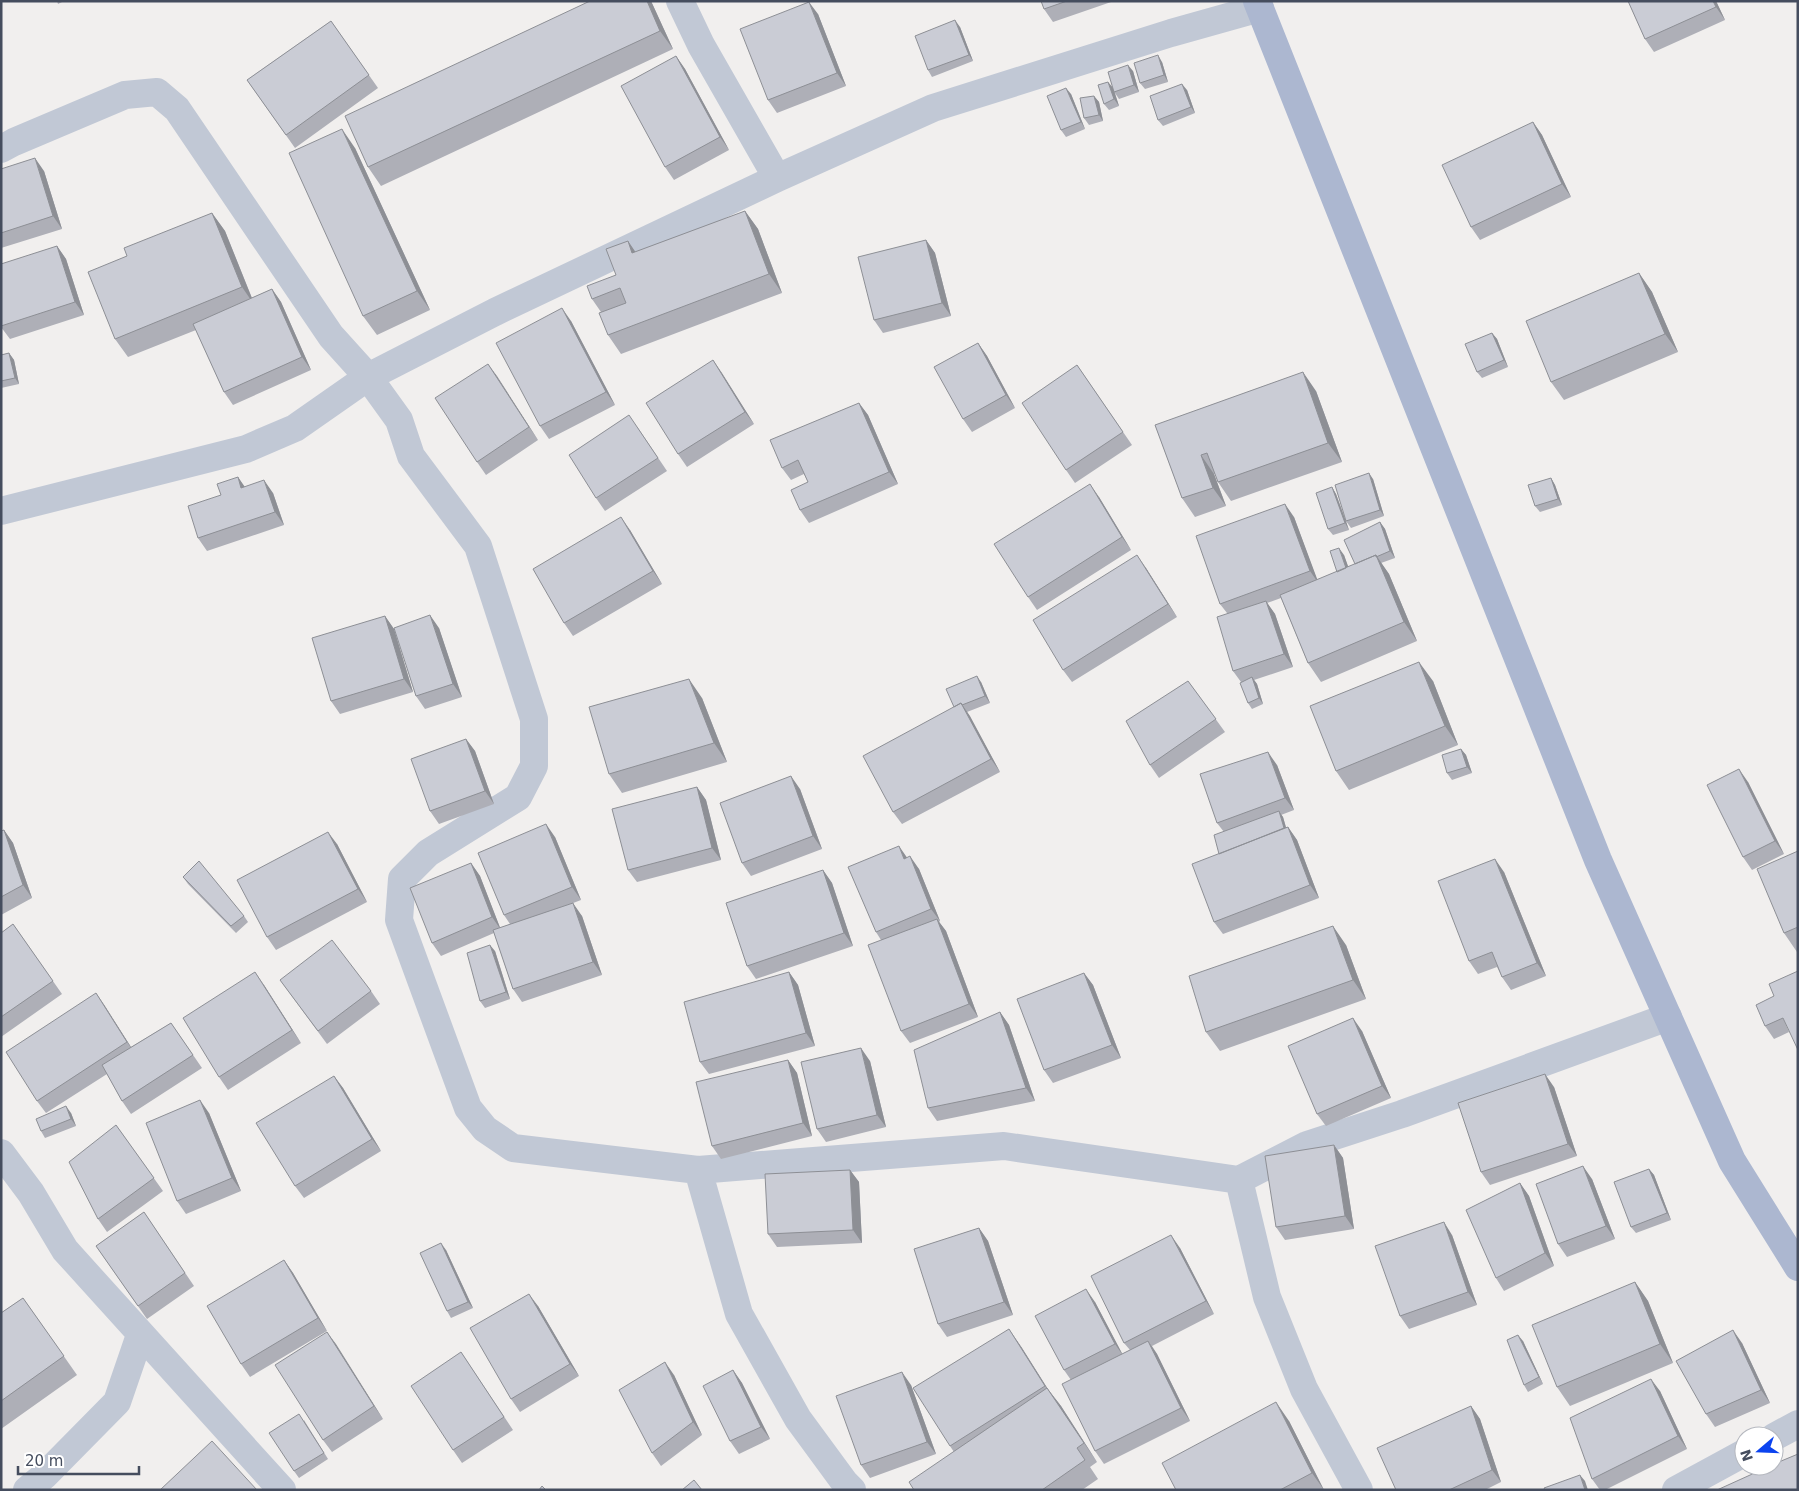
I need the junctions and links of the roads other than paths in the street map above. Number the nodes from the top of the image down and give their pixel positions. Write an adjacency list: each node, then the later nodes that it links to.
1 (680, 1): 4 (street)
2 (1258, 5): 4 (street); 7 (main road)
3 (1, 149): 5 (street)
4 (776, 178): 5 (street)
5 (368, 377): 6 (street); 9 (street)
6 (1, 512)
7 (1668, 1017): 10 (street); 11 (main road)
8 (1, 1153): 12 (street)
9 (698, 1170): 10 (street); 18 (street)
10 (1239, 1180): 19 (street)
11 (1798, 1267)
12 (140, 1335): 16 (street); 17 (street)
13 (1798, 1424): 14 (street)
14 (1784, 1432)
15 (1734, 1458): 20 (street)
16 (27, 1490)
17 (282, 1490)
18 (852, 1490)
19 (1359, 1490)
20 (1676, 1490)

